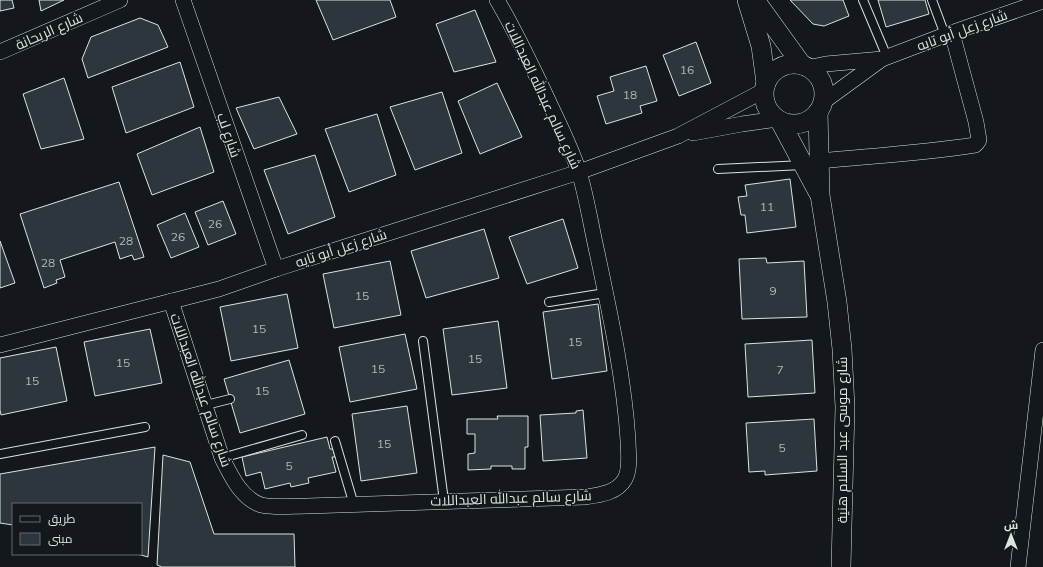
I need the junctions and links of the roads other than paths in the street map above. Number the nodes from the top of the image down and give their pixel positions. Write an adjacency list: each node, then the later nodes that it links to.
1 (120, 0): 10 (street, شارع الريحانة)
2 (183, 0): 20 (street, شارع لب)
3 (497, 0): 19 (street, شارع سالم عبدالله العبداللات)
4 (747, 0): 13 (street)
5 (755, 0): 12 (street)
6 (863, 0): 11 (lane)
7 (932, 0): 9 (lane)
8 (1041, 4): 9 (street, شارع زعل أبو تايه)
9 (949, 34): 11 (street, شارع زعل أبو تايه); 17 (street)
10 (0, 52)
11 (885, 58): 12 (street, شارع زعل أبو تايه); 14 (street, شارع زعل أبو تايه)
12 (805, 66): 13 (street); 14 (street)
13 (766, 86): 15 (street); 16 (street, شارع زعل أبو تايه)
14 (821, 107): 15 (street); 17 (street, شارع موسى عبد السلام هنية)
15 (779, 120): 16 (street, شارع زعل أبو تايه); 17 (street, شارع موسى عبد السلام هنية)
16 (678, 136): 19 (street, شارع زعل أبو تايه)
17 (812, 163): 18 (lane); 37 (street, شارع موسى عبد السلام هنية)
18 (718, 169)
19 (579, 172): 20 (street, شارع زعل أبو تايه); 21 (street, شارع سالم عبدالله العبداللات)
20 (276, 269): 22 (street, شارع زعل أبو تايه)
21 (605, 293): 23 (lane); 35 (street, شارع سالم عبدالله العبداللات)
22 (171, 301): 25 (street, شارع زعل أبو تايه); 28 (street, شارع سالم عبدالله العبداللات)
23 (549, 302)
24 (422, 341): 35 (lane)
25 (0, 345)
26 (1043, 350): 29 (street)
27 (230, 399): 28 (lane)
28 (206, 405): 34 (street, شارع سالم عبدالله العبداللات)
29 (1039, 413): 38 (street)
30 (145, 426): 33 (lane)
31 (302, 435): 34 (lane)
32 (335, 441): 36 (lane)
33 (0, 454)
34 (222, 458): 36 (street, شارع سالم عبدالله العبداللات)
35 (444, 501): 36 (street, شارع سالم عبدالله العبداللات)
36 (354, 505)
37 (841, 567)
38 (1018, 567)

